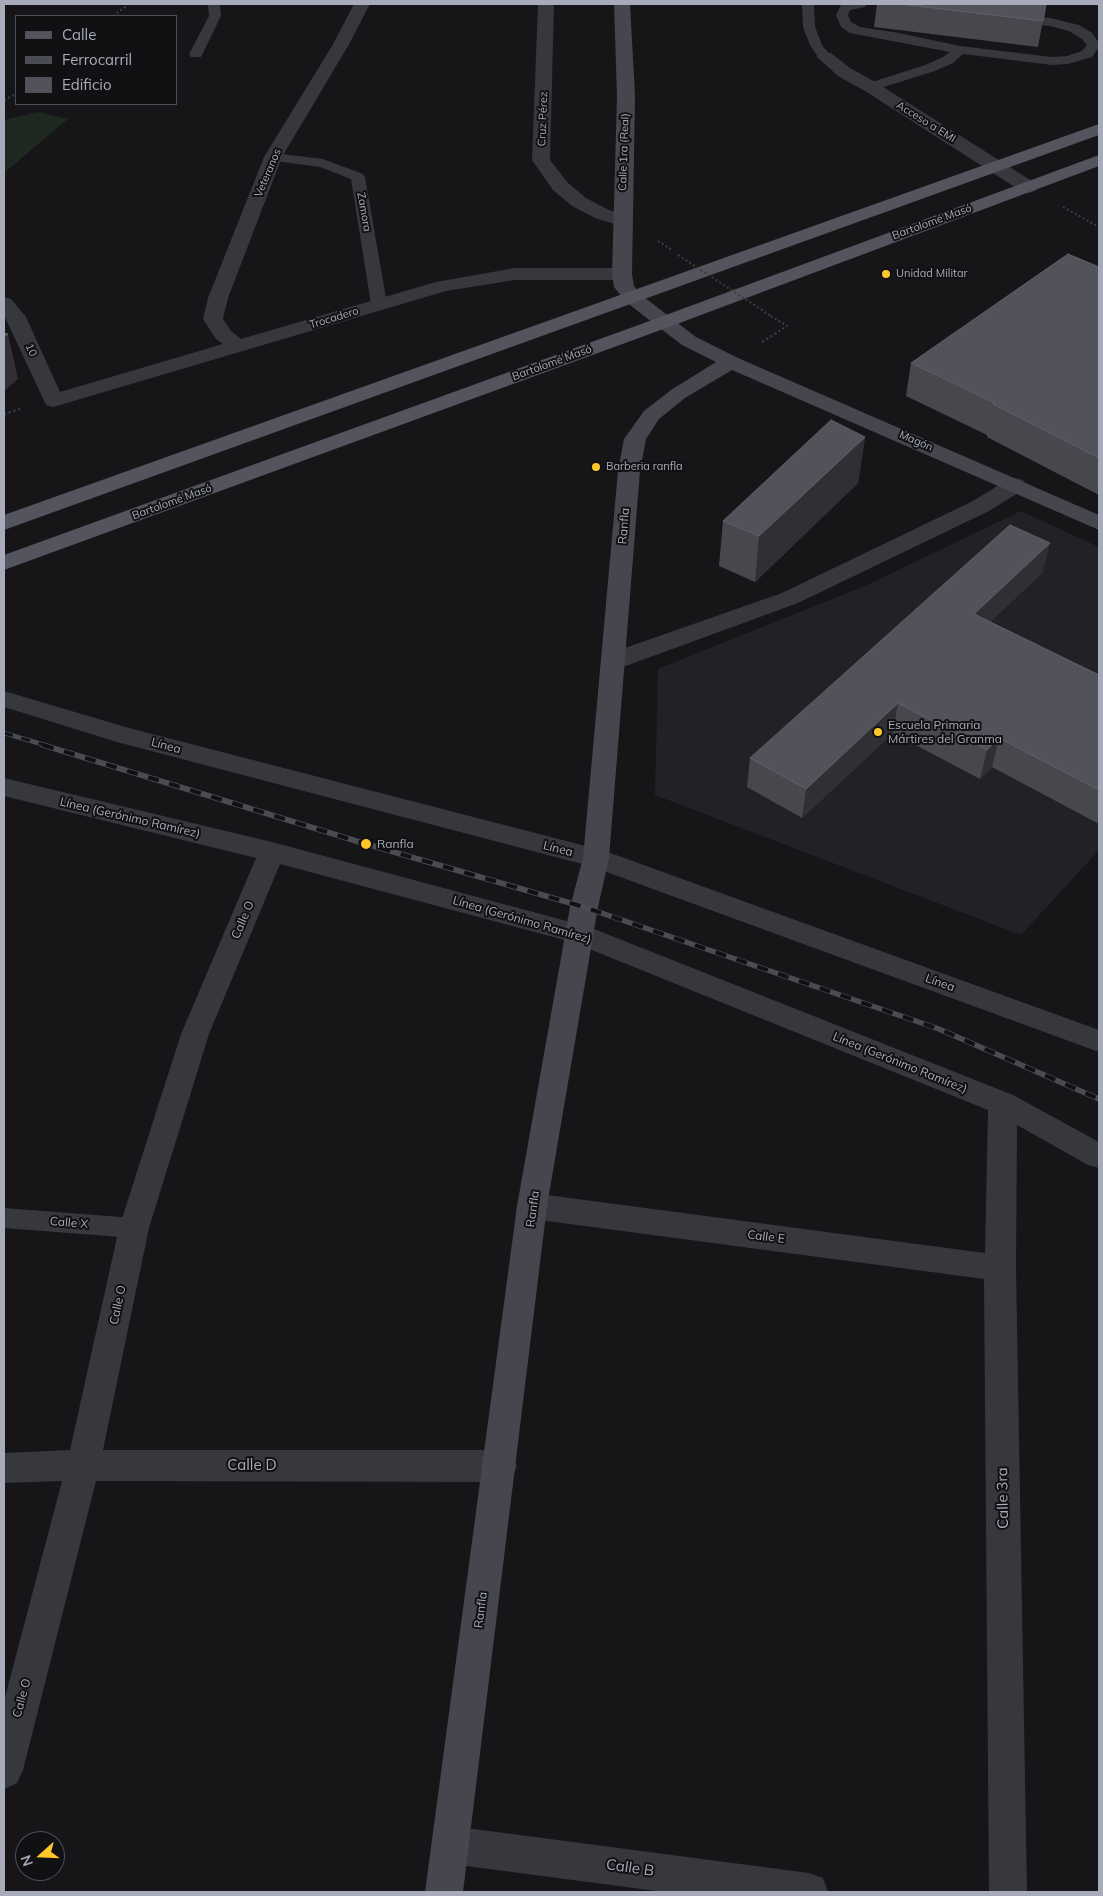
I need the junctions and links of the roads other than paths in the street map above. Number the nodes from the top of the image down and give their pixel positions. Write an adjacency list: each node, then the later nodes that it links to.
1 (214, 4): 9 (lane)
2 (362, 4): 13 (street, Veteranos)
3 (546, 4): 17 (street, Cruz Pérez)
4 (622, 4): 17 (street, Calle 1ra (Real))
5 (808, 4): 10 (lane)
6 (861, 4): 8 (lane)
7 (1003, 17): 8 (lane)
8 (960, 50): 11 (lane)
9 (196, 54)
10 (825, 57): 11 (street, Acceso a EMI)
11 (871, 87): 15 (street, Acceso a EMI)
12 (1099, 129): 15 (main road)
13 (273, 157): 21 (lane, Zamora); 23 (street, Veteranos)
14 (1099, 160): 16 (main road, Bartolomé Masó)
15 (996, 166): 16 (street, Acceso a EMI); 19 (main road)
16 (1028, 186): 22 (main road, Bartolomé Masó)
17 (622, 220): 18 (street, Calle 1ra (Real))
18 (622, 274): 19 (street, Calle 1ra (Real)); 21 (street, Trocadero)
19 (633, 298): 22 (street); 28 (main road)
20 (4, 303): 25 (street, 10)
21 (379, 304): 23 (street, Trocadero)
22 (662, 323): 24 (street); 29 (main road, Bartolomé Masó)
23 (239, 347): 25 (street, Trocadero)
24 (731, 362): 26 (street, Magón); 30 (street, Ranfla)
25 (53, 401)
26 (1014, 485): 27 (street, Magón); 30 (street)
27 (1099, 522)
28 (4, 523)
29 (4, 563)
30 (614, 661): 34 (street, Ranfla)
31 (4, 699): 34 (street, Línea)
32 (4, 787): 33 (street, Línea (Gerónimo Ramírez))
33 (272, 852): 35 (street, Línea (Gerónimo Ramírez)); 41 (street, Calle O)
34 (596, 858): 35 (street, Ranfla); 36 (street, Línea)
35 (579, 934): 37 (street, Línea (Gerónimo Ramírez)); 39 (street, Ranfla)
36 (1099, 1041)
37 (1003, 1104): 38 (street, Línea (Gerónimo Ramírez)); 42 (street, Calle 3ra)
38 (1099, 1156)
39 (532, 1206): 42 (street, Calle E); 44 (street, Ranfla)
40 (4, 1218): 41 (lane, Calle X)
41 (134, 1228): 43 (street, Calle O)
42 (1000, 1268): 50 (street, Calle 3ra)
43 (83, 1464): 44 (street, Calle D); 45 (street, Calle D); 46 (street, Calle O)
44 (500, 1466): 47 (street, Ranfla)
45 (4, 1468)
46 (4, 1770)
47 (451, 1845): 48 (street, Ranfla); 49 (street, Calle B)
48 (444, 1892)
49 (809, 1892)
50 (1008, 1892)

